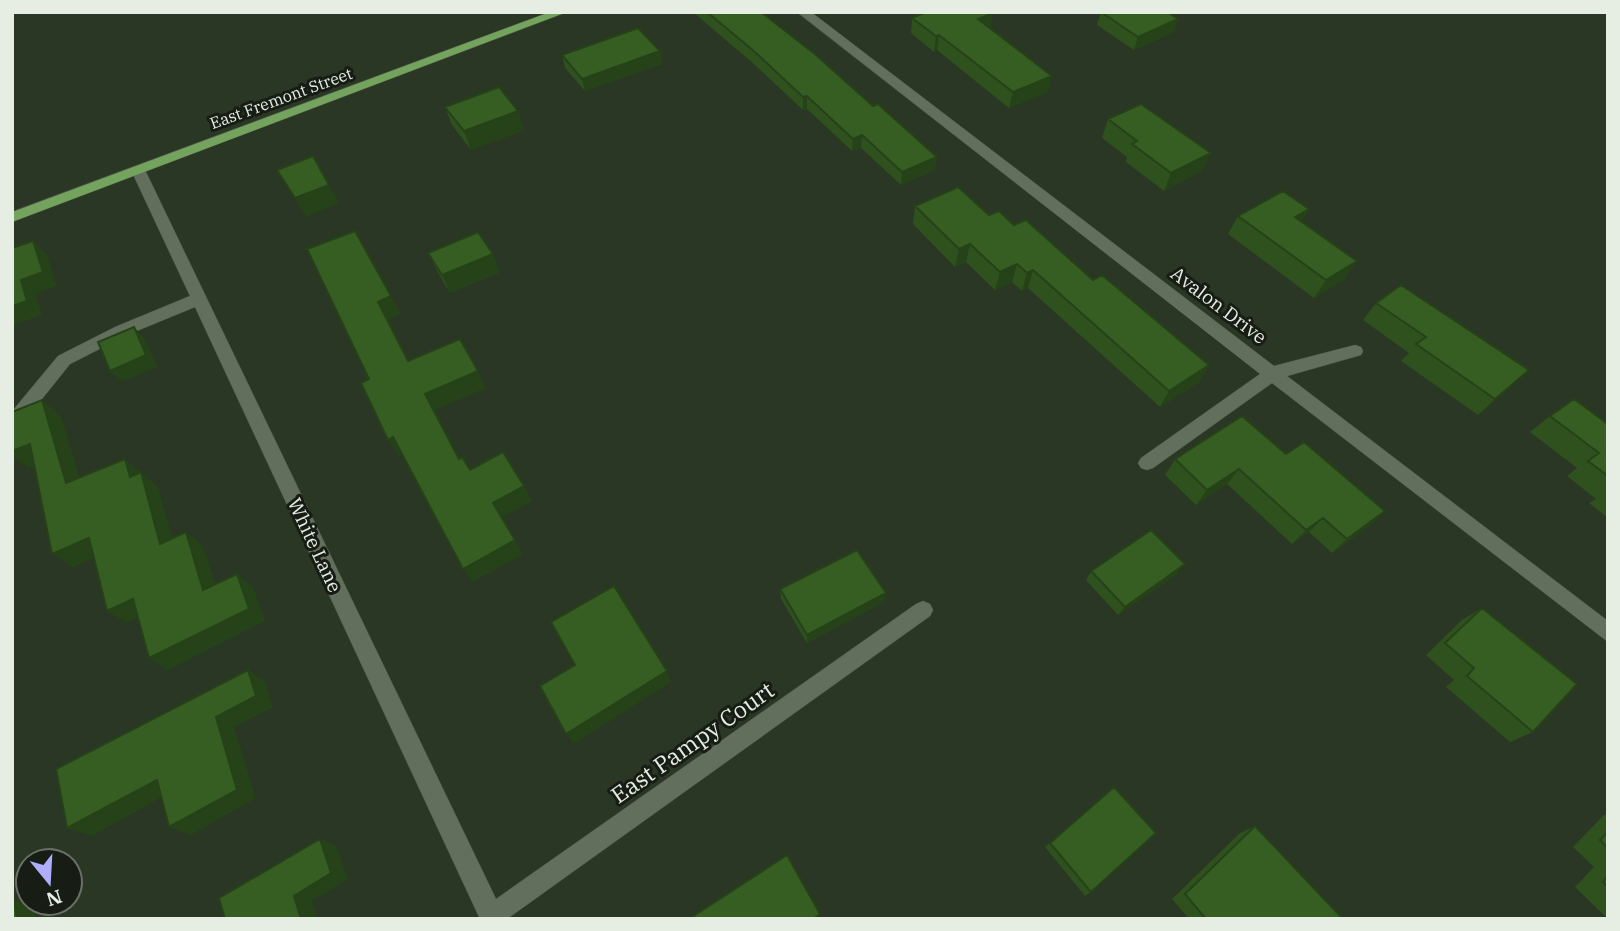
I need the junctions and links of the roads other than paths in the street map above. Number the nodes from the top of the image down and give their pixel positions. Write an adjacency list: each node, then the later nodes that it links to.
1 (561, 12): 3 (main road, East Fremont Street)
2 (803, 12): 7 (street, Avalon Drive)
3 (138, 170): 4 (main road, East Fremont Street); 5 (street, White Lane)
4 (12, 217)
5 (199, 299): 8 (street); 12 (street, White Lane)
6 (1355, 351): 7 (street)
7 (1273, 373): 9 (street); 11 (street, Avalon Drive)
8 (20, 414)
9 (1147, 463)
10 (923, 610): 12 (street, East Pampy Court)
11 (1608, 634)
12 (492, 917)

